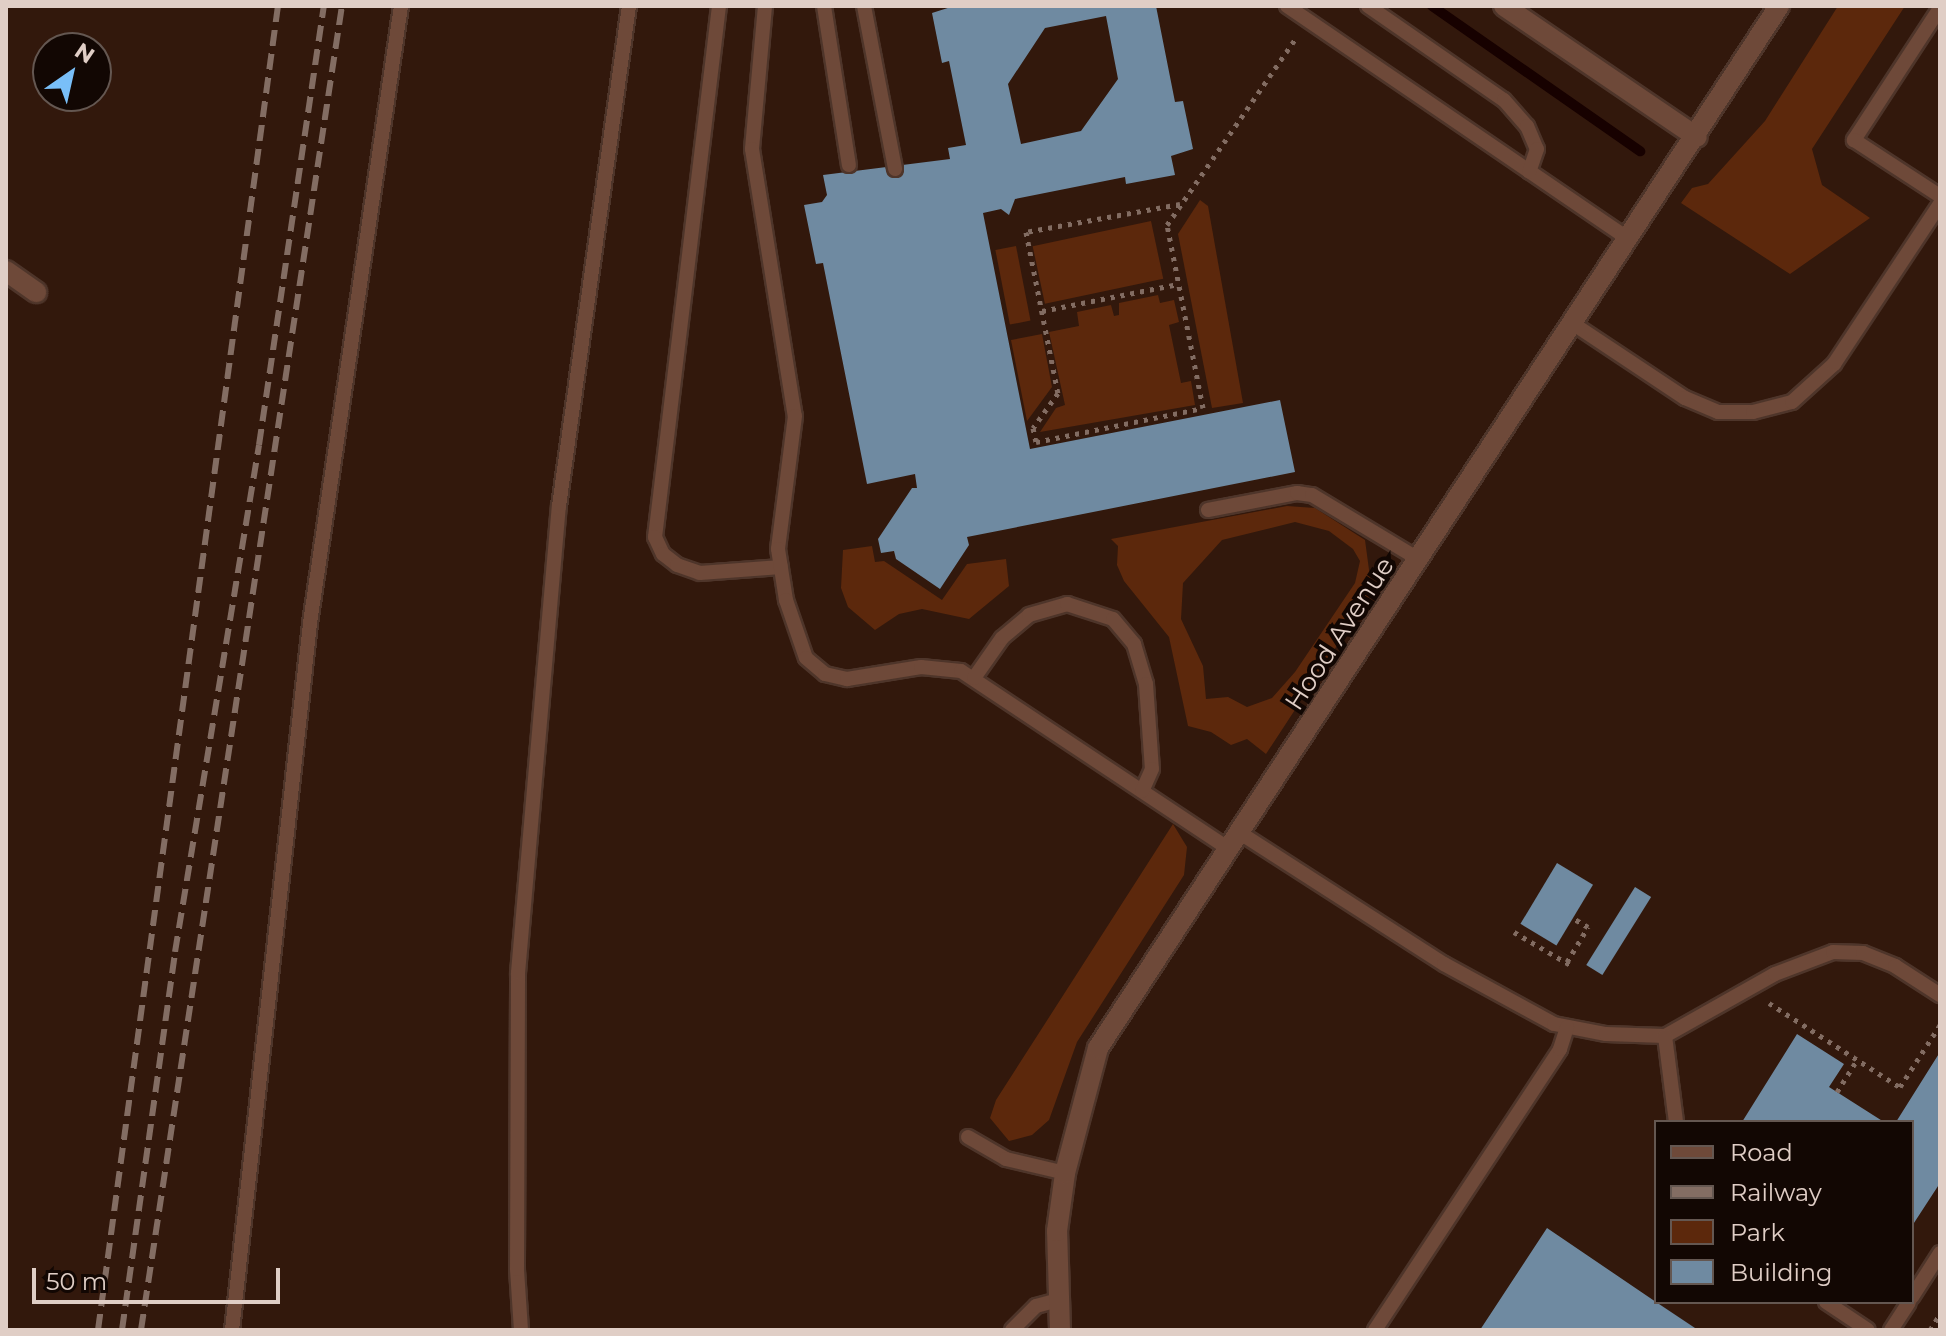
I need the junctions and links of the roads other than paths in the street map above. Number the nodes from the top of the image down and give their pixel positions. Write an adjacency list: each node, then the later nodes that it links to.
1 (401, 6): 39 (lane)
2 (629, 6): 40 (lane)
3 (719, 6): 24 (lane)
4 (765, 6): 24 (lane)
5 (824, 6): 13 (lane)
6 (864, 6): 14 (lane)
7 (1287, 6): 15 (lane)
8 (1368, 6): 15 (lane)
9 (1504, 6): 12 (street)
10 (1779, 6): 12 (street, Hood Avenue)
11 (1940, 8): 16 (lane)
12 (1697, 137): 18 (street, Hood Avenue)
13 (849, 165)
14 (895, 169)
15 (1529, 172): 18 (lane)
16 (1940, 196)
17 (1940, 204): 21 (lane)
18 (1630, 240): 21 (street, Hood Avenue)
19 (6, 271): 20 (street)
20 (36, 292)
21 (1575, 325): 23 (street, Hood Avenue)
22 (1208, 510): 23 (lane)
23 (1420, 560): 27 (street, Hood Avenue)
24 (781, 567): 25 (lane)
25 (974, 678): 26 (lane); 26 (lane)
26 (1142, 791): 27 (lane)
27 (1234, 841): 29 (lane); 33 (street, Hood Avenue)
28 (1940, 995): 30 (lane)
29 (1567, 1027): 30 (lane); 43 (lane)
30 (1665, 1036): 31 (lane)
31 (1676, 1120)
32 (968, 1137): 33 (lane)
33 (1065, 1173): 36 (street, Hood Avenue)
34 (1940, 1253): 35 (lane)
35 (1914, 1294)
36 (1059, 1300): 41 (lane); 42 (street, Hood Avenue)
37 (1829, 1304): 44 (lane)
38 (1908, 1304): 45 (lane)
39 (232, 1330)
40 (521, 1330)
41 (1012, 1330)
42 (1060, 1330)
43 (1375, 1330)
44 (1868, 1330)
45 (1891, 1330)

